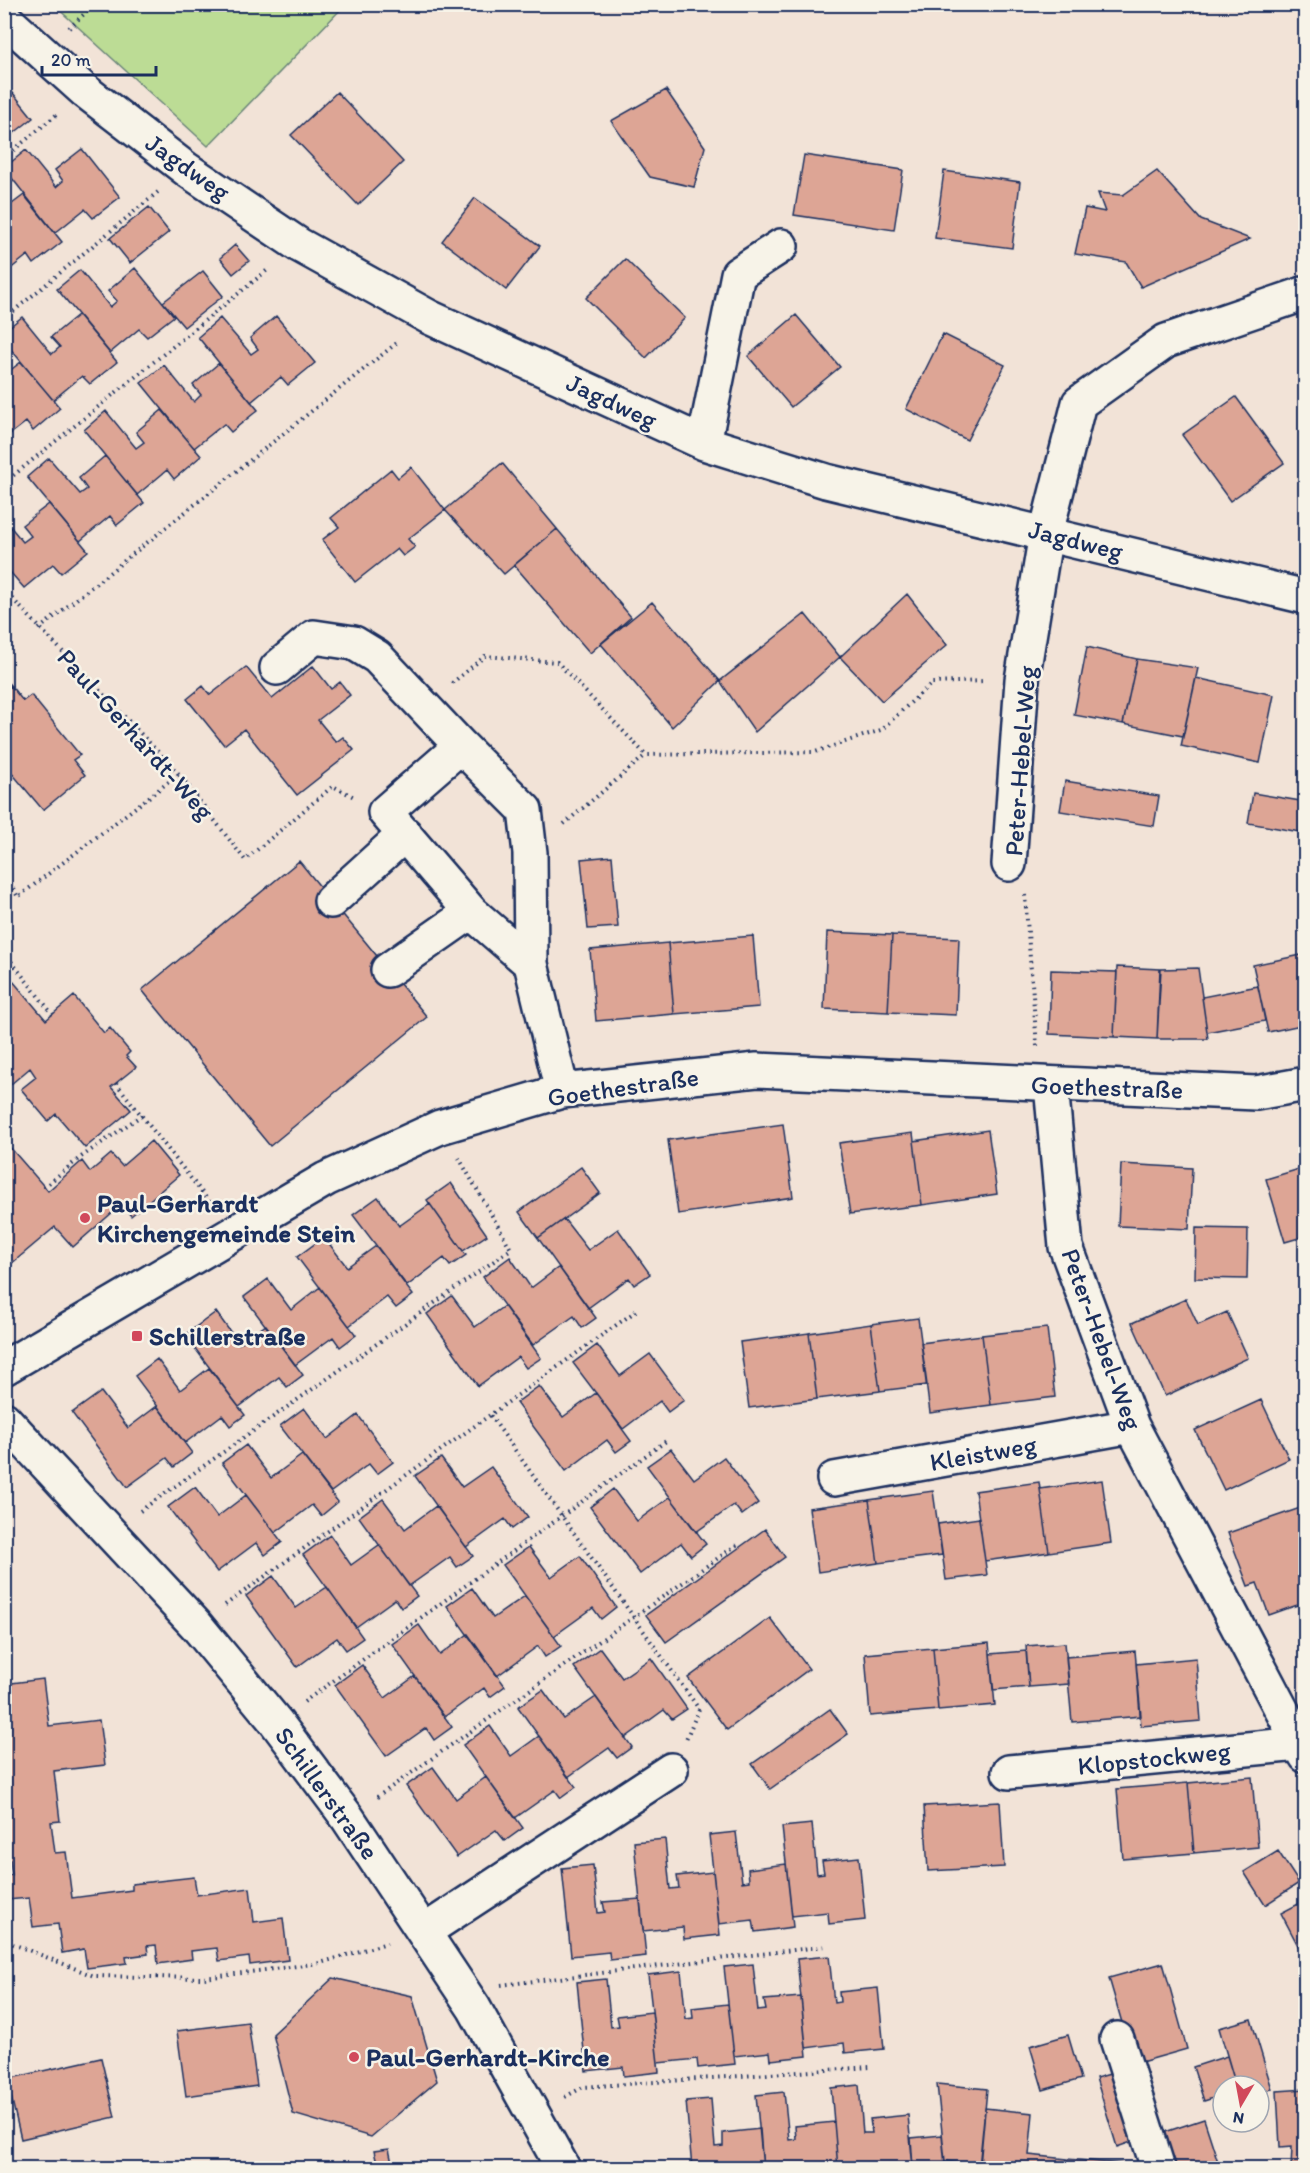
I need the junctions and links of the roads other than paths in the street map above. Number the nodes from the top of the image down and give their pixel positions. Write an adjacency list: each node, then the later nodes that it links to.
1 (4, 18): 4 (street, Jagdweg)
2 (781, 246): 4 (street)
3 (1305, 293): 5 (street, Peter-Hebel-Weg)
4 (704, 443): 5 (street, Jagdweg)
5 (1046, 533): 6 (street, Jagdweg); 10 (street, Peter-Hebel-Weg)
6 (1305, 597)
7 (277, 668): 8 (street)
8 (461, 746): 9 (street); 13 (street)
9 (395, 823): 11 (street); 12 (street)
10 (1009, 864)
11 (331, 901)
12 (471, 912): 13 (street); 14 (street)
13 (531, 964): 17 (street)
14 (388, 970)
15 (1305, 1084): 16 (street, Goethestraße)
16 (1051, 1085): 17 (street, Goethestraße); 20 (street, Peter-Hebel-Weg)
17 (562, 1091): 18 (street, Goethestraße)
18 (4, 1368)
19 (4, 1419): 25 (street, Schillerstraße)
20 (1132, 1426): 21 (street, Kleistweg); 22 (street, Peter-Hebel-Weg)
21 (834, 1479)
22 (1302, 1750): 24 (street, Klopstockweg)
23 (671, 1770): 25 (street)
24 (1009, 1772)
25 (425, 1932): 27 (street, Schillerstraße)
26 (1117, 2039): 28 (street)
27 (563, 2169)
28 (1158, 2169)

